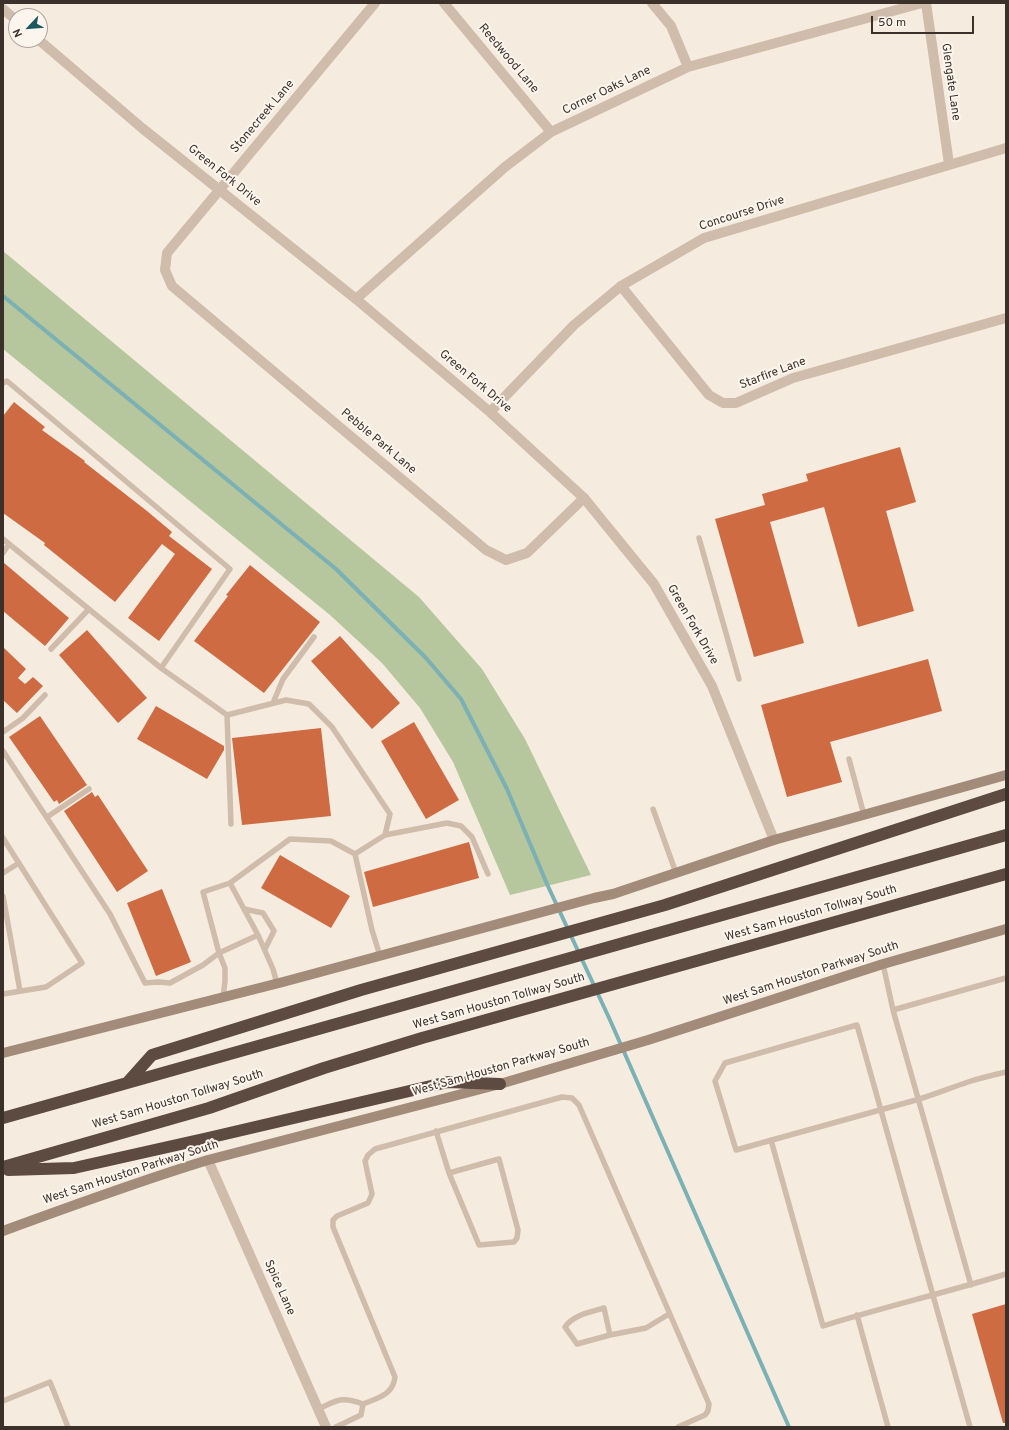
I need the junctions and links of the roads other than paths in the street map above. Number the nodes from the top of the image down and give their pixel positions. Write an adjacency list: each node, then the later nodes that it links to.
1 (375, 3): 11 (street, Stonecreek Lane)
2 (444, 3): 8 (street, Reedwood Lane)
3 (652, 3): 7 (street)
4 (922, 3): 7 (street, Corner Oaks Lane)
5 (926, 3): 10 (street, Glengate Lane)
6 (48, 48): 11 (street, Green Fork Drive)
7 (688, 67): 8 (street, Corner Oaks Lane)
8 (551, 132): 14 (street, Corner Oaks Lane)
9 (1006, 148): 10 (street, Concourse Drive)
10 (949, 164): 13 (street, Concourse Drive)
11 (220, 189): 12 (street, Stonecreek Lane); 14 (street, Green Fork Drive)
12 (165, 270): 18 (street, Pebble Park Lane)
13 (622, 286): 15 (street, Starfire Lane); 17 (street, Concourse Drive)
14 (356, 299): 17 (street, Green Fork Drive)
15 (1006, 318)
16 (3, 383): 26 (lane)
17 (490, 412): 18 (street, Green Fork Drive)
18 (584, 498): 44 (street, Green Fork Drive)
19 (699, 538): 27 (lane)
20 (3, 539): 21 (lane)
21 (9, 544): 22 (lane); 23 (lane)
22 (3, 553)
23 (89, 609): 25 (lane); 26 (lane)
24 (314, 637): 29 (lane)
25 (52, 649)
26 (161, 668): 30 (lane)
27 (739, 679)
28 (45, 695): 31 (lane)
29 (273, 703): 30 (lane); 41 (lane)
30 (227, 715): 40 (lane)
31 (3, 732)
32 (3, 750): 39 (lane)
33 (849, 759): 38 (lane)
34 (1006, 775): 38 (main road)
35 (89, 789): 39 (lane)
36 (1006, 794): 68 (highway)
37 (653, 809): 48 (lane)
38 (864, 815): 44 (main road)
39 (47, 817): 57 (lane)
40 (231, 824)
41 (385, 835): 45 (lane); 49 (lane)
42 (1006, 835): 68 (highway, West Sam Houston Tollway South)
43 (3, 838): 46 (lane)
44 (774, 840): 48 (main road)
45 (355, 854): 51 (lane); 58 (lane)
46 (19, 863): 47 (lane); 62 (lane)
47 (3, 873)
48 (676, 873): 58 (main road)
49 (488, 874)
50 (1006, 874): 76 (highway, West Sam Houston Tollway South)
51 (230, 883): 53 (lane); 57 (lane)
52 (3, 896): 62 (lane)
53 (244, 909): 55 (lane); 56 (lane)
54 (1006, 929): 59 (main road, West Sam Houston Parkway South)
55 (258, 935): 56 (lane); 57 (lane)
56 (265, 949): 61 (lane)
57 (219, 953): 64 (lane)
58 (380, 956): 61 (main road)
59 (883, 964): 65 (lane); 69 (main road, West Sam Houston Parkway South)
60 (1006, 978): 65 (lane)
61 (277, 984): 64 (main road)
62 (20, 991): 63 (lane)
63 (3, 994)
64 (223, 997): 66 (main road)
65 (893, 1010): 70 (lane)
66 (3, 1053)
67 (1006, 1072): 70 (lane)
68 (126, 1083): 72 (highway, West Sam Houston Tollway South)
69 (500, 1084): 75 (main road, West Sam Houston Parkway South); 77 (highway)
70 (918, 1099): 71 (lane); 81 (lane)
71 (880, 1110): 74 (lane); 74 (lane); 82 (lane)
72 (3, 1118)
73 (436, 1131): 78 (lane); 83 (lane); 87 (lane)
74 (770, 1140): 84 (lane)
75 (208, 1160): 79 (main road, West Sam Houston Parkway South); 88 (street, Spice Lane)
76 (3, 1167)
77 (3, 1170)
78 (450, 1173): 78 (lane)
79 (3, 1231)
80 (1006, 1274): 81 (lane)
81 (971, 1285): 82 (lane)
82 (934, 1294): 84 (lane); 94 (lane)
83 (669, 1314): 85 (lane); 92 (lane)
84 (857, 1315): 93 (lane)
85 (610, 1335): 85 (lane)
86 (3, 1401): 89 (lane)
87 (363, 1404): 88 (lane); 91 (lane)
88 (318, 1409): 90 (street, Spice Lane)
89 (68, 1427)
90 (326, 1427)
91 (336, 1427)
92 (678, 1427)
93 (888, 1427)
94 (970, 1427)

